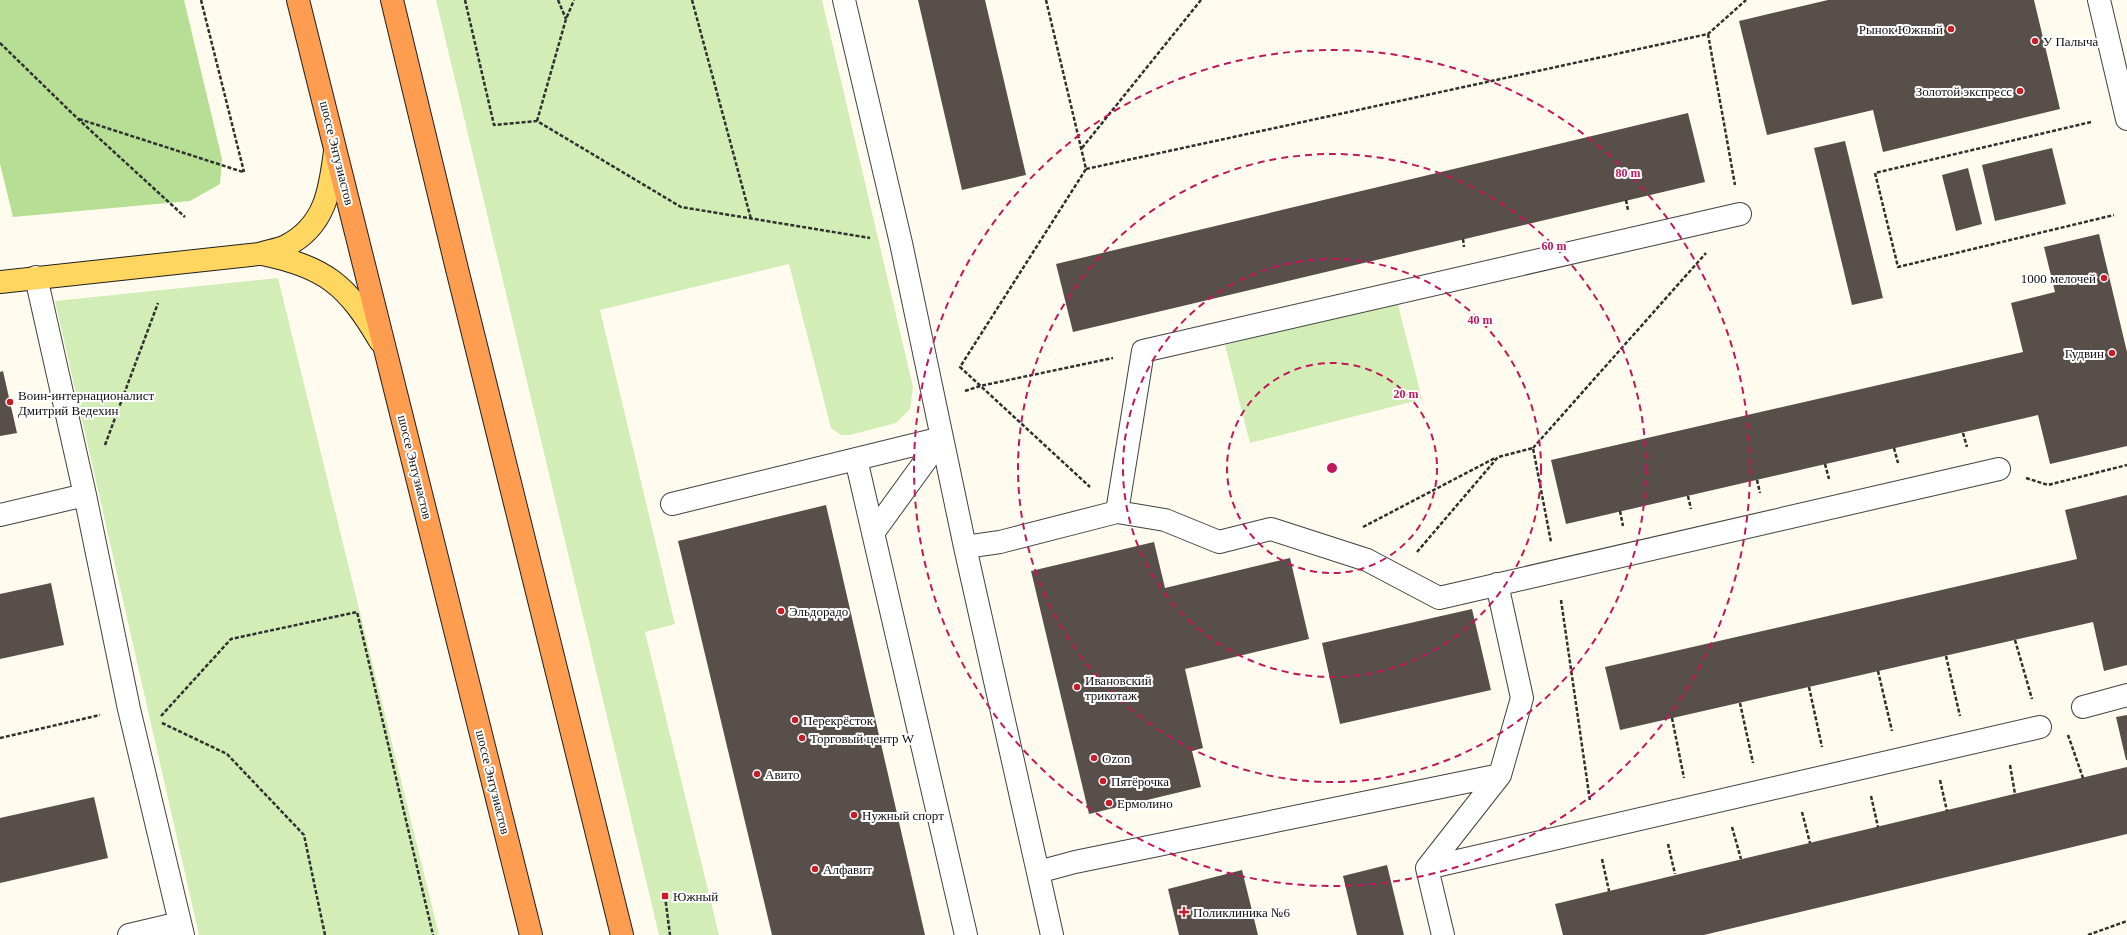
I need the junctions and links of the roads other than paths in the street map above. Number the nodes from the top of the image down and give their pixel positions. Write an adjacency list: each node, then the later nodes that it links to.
1 (298, 0): 6 (highway, шоссе Энтузиастов)
2 (392, 0): 31 (highway)
3 (844, 0): 12 (street)
4 (2099, 0): 5 (street)
5 (2127, 119)
6 (335, 148): 8 (main road); 11 (highway, шоссе Энтузиастов)
7 (1740, 214): 17 (street)
8 (259, 254): 9 (main road); 11 (main road)
9 (36, 277): 10 (main road); 15 (street)
10 (0, 282)
11 (386, 351): 30 (highway, шоссе Энтузиастов)
12 (942, 438): 13 (street); 19 (street); 20 (street)
13 (856, 459): 16 (street); 19 (street)
14 (1999, 469): 21 (street)
15 (85, 495): 18 (street); 28 (street)
16 (672, 504)
17 (1117, 512): 20 (street); 21 (street)
18 (0, 515)
19 (873, 533): 32 (street)
20 (965, 547): 27 (street)
21 (1497, 584): 25 (street)
22 (2127, 695): 23 (street)
23 (2083, 707)
24 (2040, 727): 26 (street)
25 (1500, 775): 26 (street); 27 (street)
26 (1427, 868): 34 (street)
27 (1038, 872): 33 (street)
28 (181, 929): 29 (street)
29 (129, 935)
30 (531, 935)
31 (622, 935)
32 (966, 935)
33 (1052, 935)
34 (1443, 935)

